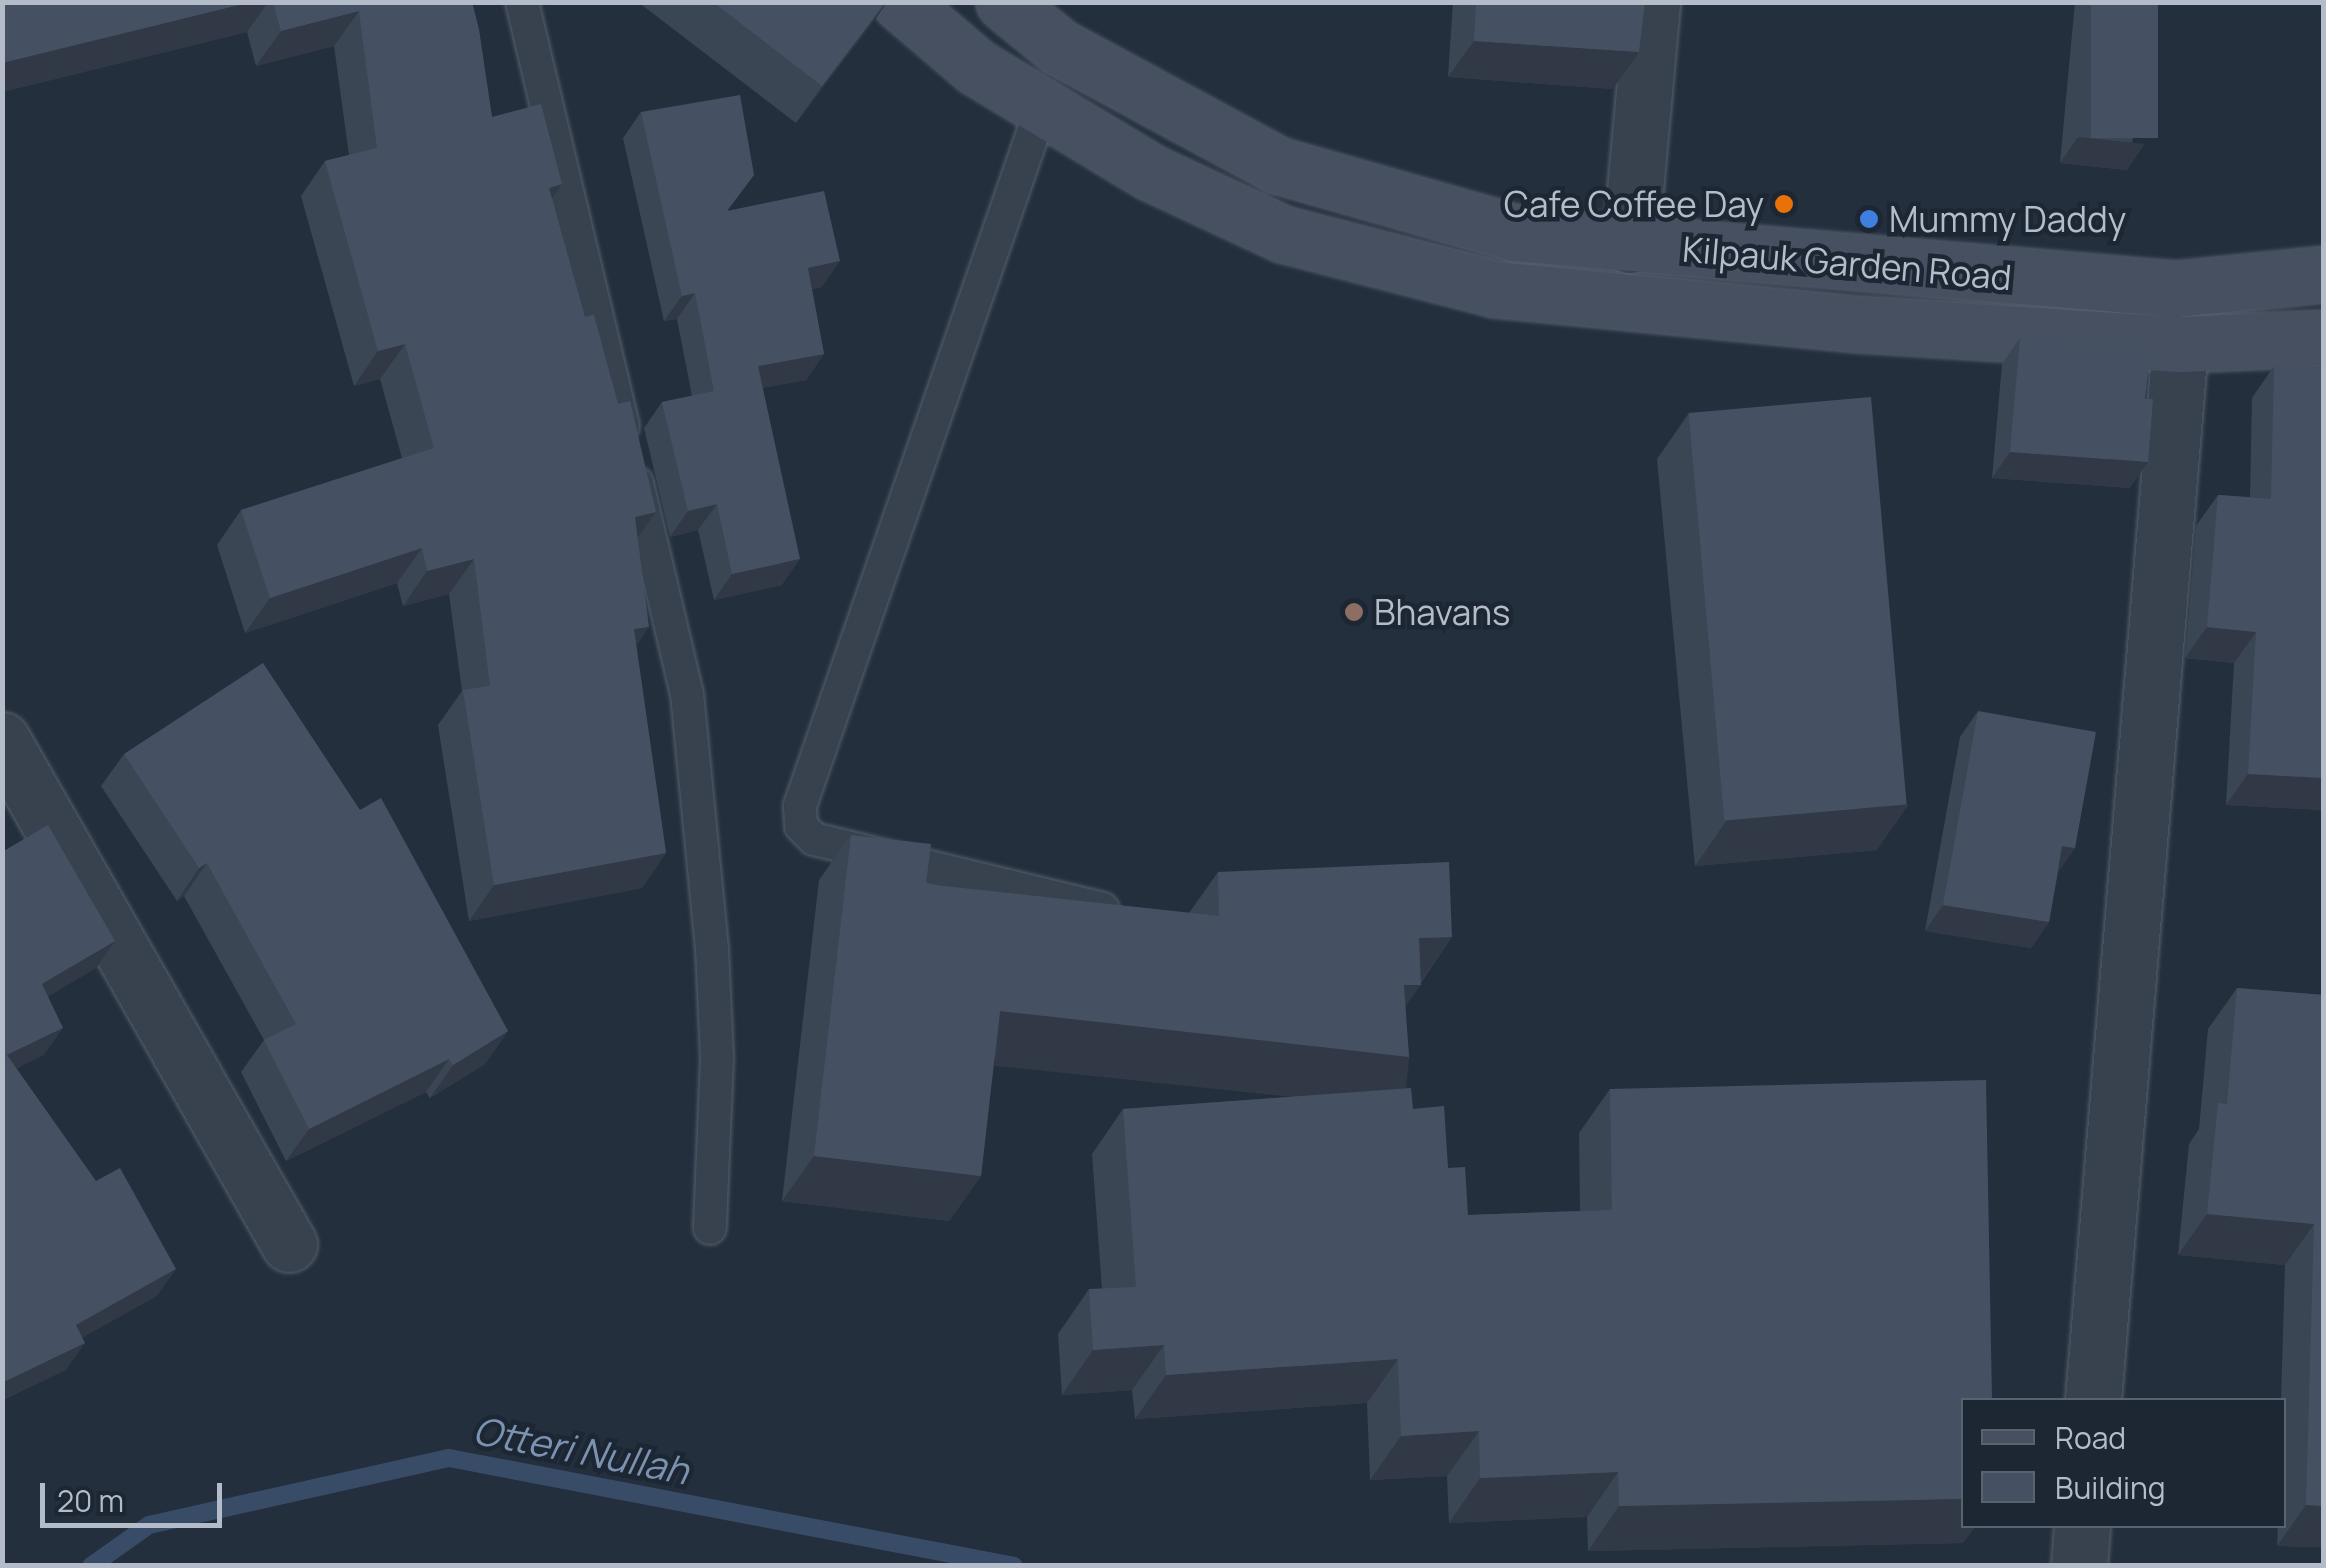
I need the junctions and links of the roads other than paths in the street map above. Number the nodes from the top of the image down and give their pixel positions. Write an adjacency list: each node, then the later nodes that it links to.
1 (522, 2): 12 (lane)
2 (900, 2): 5 (main road)
3 (1004, 2): 6 (main road, Kilpauk Garden Road)
4 (1652, 2): 6 (street)
5 (1042, 107): 9 (main road); 11 (lane)
6 (1630, 246): 7 (main road, Kilpauk Garden Road)
7 (2324, 274)
8 (2324, 338): 9 (main road)
9 (2180, 344): 14 (street)
10 (2, 740): 13 (street)
11 (1130, 915)
12 (710, 1228)
13 (289, 1244)
14 (2092, 1398)
15 (2082, 1528): 16 (street)
16 (2079, 1566)

